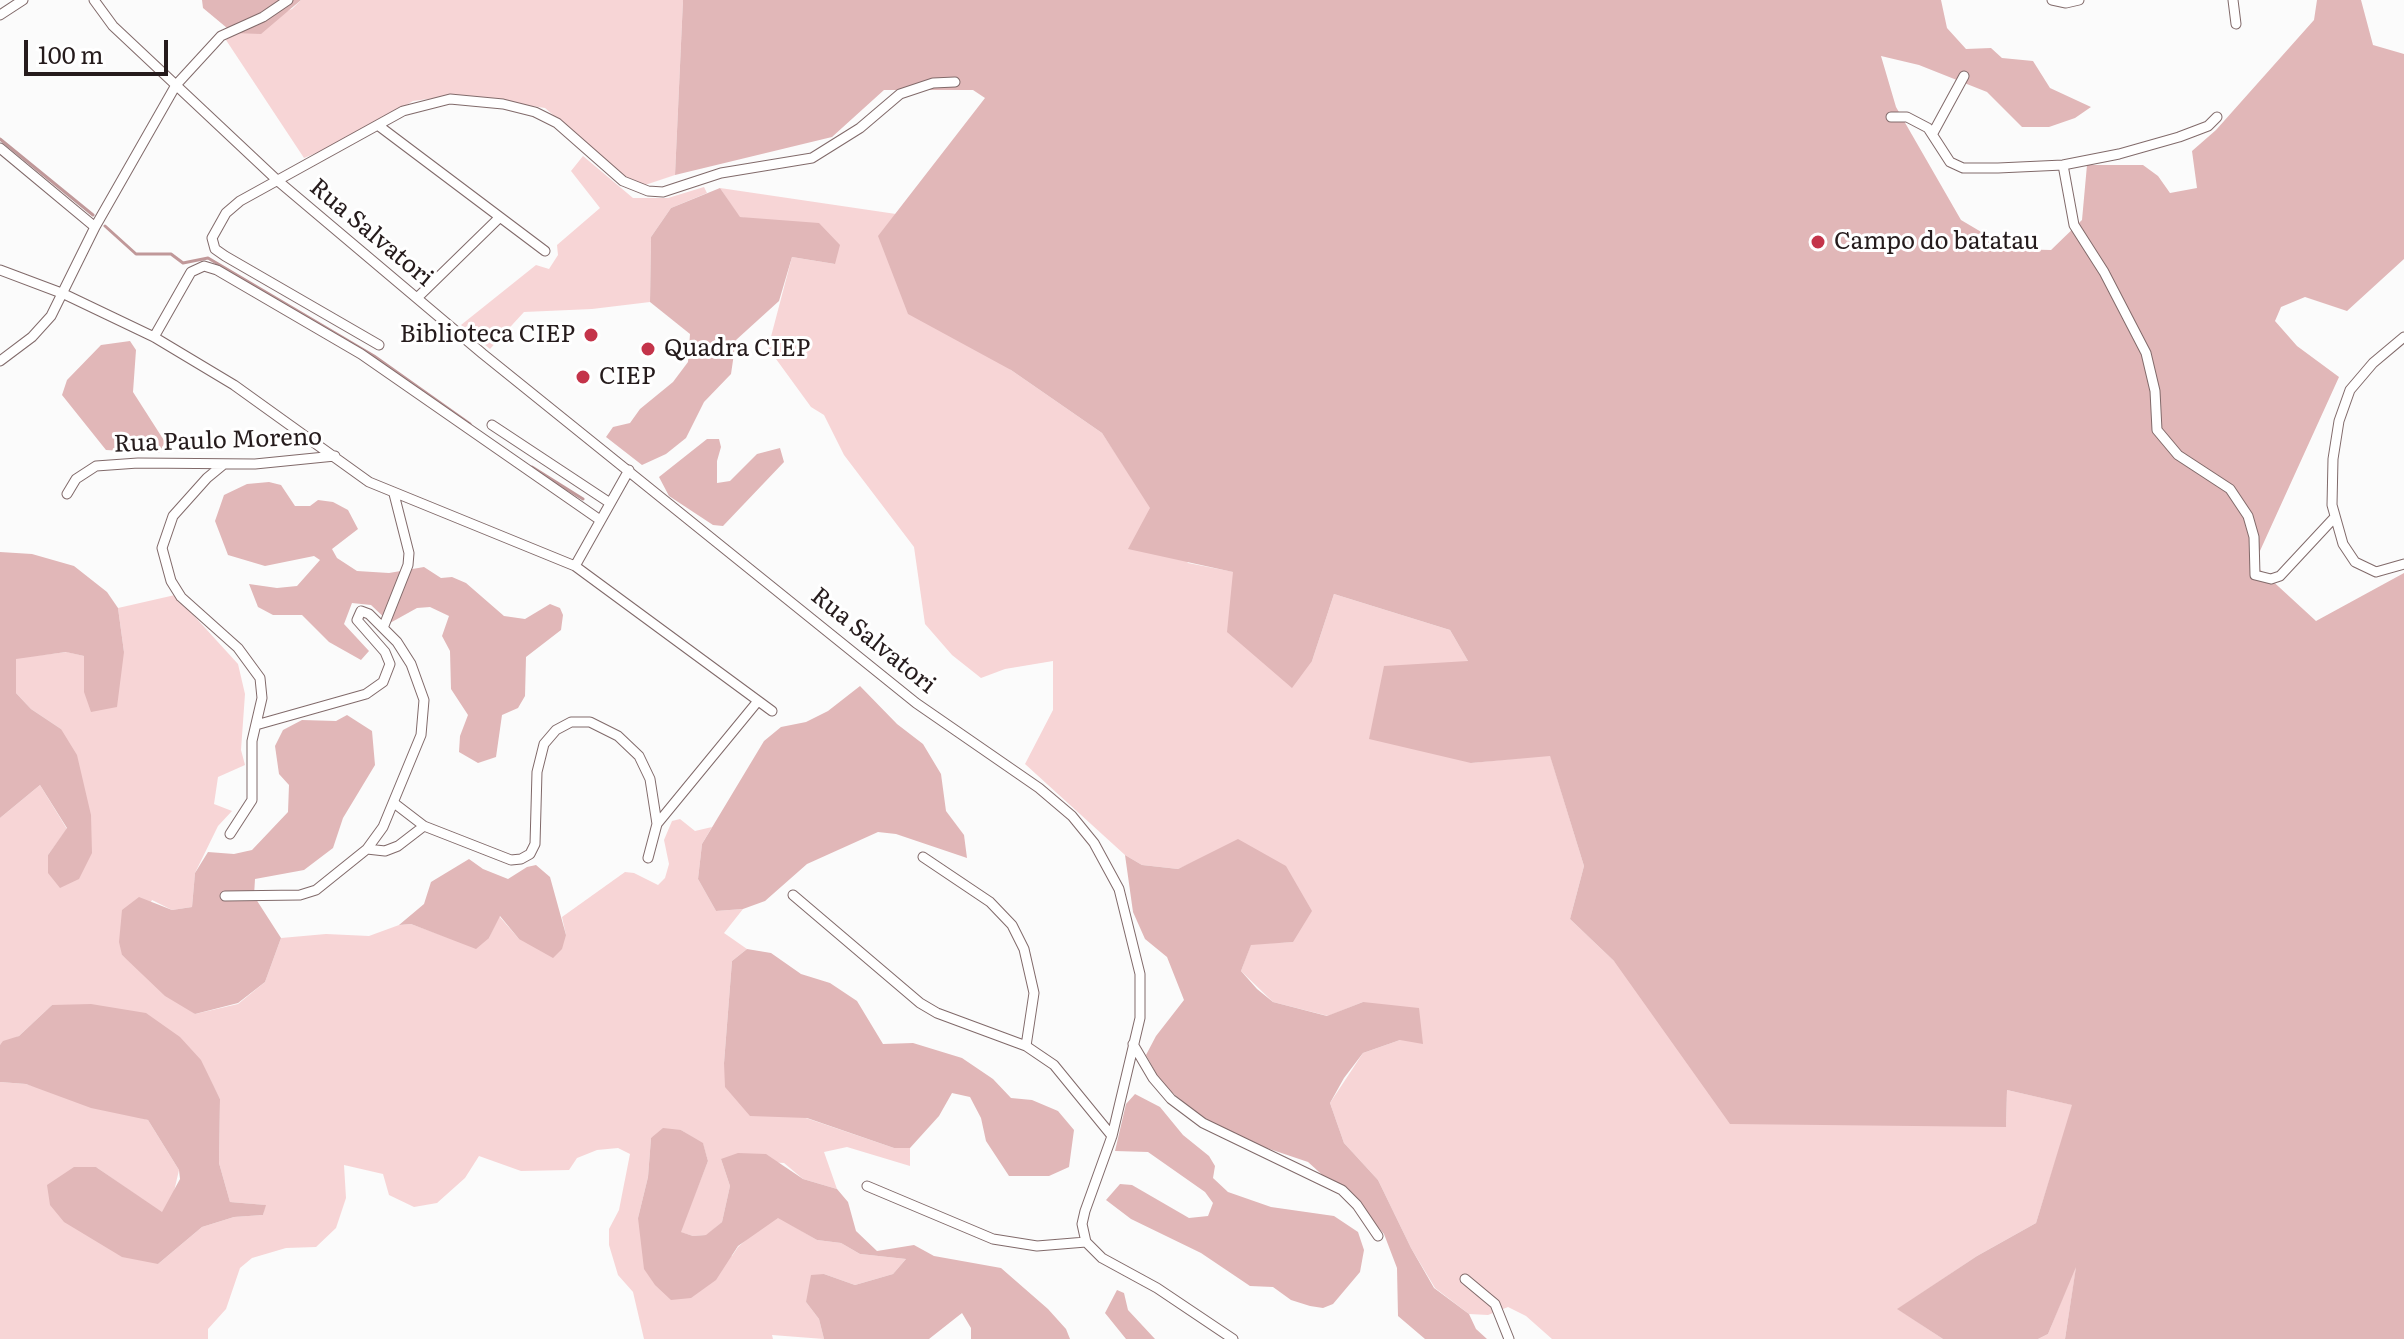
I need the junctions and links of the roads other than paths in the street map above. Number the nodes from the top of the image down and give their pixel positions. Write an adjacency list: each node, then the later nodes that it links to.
1 (23, 0): 7 (street)
2 (94, 0): 11 (street, Rua Salvatori)
3 (288, 0): 11 (street)
4 (2052, 0): 5 (street)
5 (2079, 0)
6 (2233, 0): 8 (street)
7 (0, 15)
8 (2236, 24)
9 (1964, 76): 15 (street)
10 (955, 82): 14 (street)
11 (176, 85): 18 (street, Rua Salvatori); 20 (street)
12 (1891, 117): 15 (street)
13 (2217, 117): 17 (street)
14 (379, 126): 18 (street); 19 (street)
15 (1933, 133): 17 (street)
16 (0, 148): 20 (street)
17 (2063, 165): 36 (street)
18 (278, 181): 24 (street, Rua Salvatori); 27 (street)
19 (499, 218): 21 (street); 24 (street)
20 (95, 227): 23 (street)
21 (545, 251)
22 (0, 270): 23 (street)
23 (64, 294): 25 (street); 28 (street)
24 (418, 297): 32 (street, Rua Salvatori)
25 (154, 337): 30 (street); 37 (street)
26 (2404, 337): 36 (street)
27 (379, 345)
28 (0, 361)
29 (492, 425): 35 (street)
30 (335, 456): 31 (street, Rua Paulo Moreno); 34 (street)
31 (224, 464): 33 (street, Rua Paulo Moreno); 43 (street)
32 (629, 470): 35 (street); 53 (street, Rua Salvatori)
33 (67, 494)
34 (394, 494): 39 (street); 40 (street)
35 (610, 503): 37 (street)
36 (2334, 518): 38 (street)
37 (600, 520): 39 (street)
38 (2404, 564)
39 (575, 566): 41 (street)
40 (383, 628): 43 (street); 44 (street)
41 (758, 701): 42 (street); 45 (street)
42 (772, 711)
43 (256, 725): 47 (street)
44 (394, 803): 46 (street); 48 (street)
45 (657, 824): 46 (street); 50 (street)
46 (424, 826): 48 (street)
47 (230, 834)
48 (367, 849): 52 (street)
49 (923, 857): 54 (street)
50 (648, 858)
51 (793, 895): 54 (street)
52 (225, 896)
53 (1133, 1044): 55 (street, Rua Salvatori); 57 (street)
54 (1026, 1046): 55 (street)
55 (1112, 1136): 58 (street, Rua Salvatori)
56 (867, 1186): 58 (street)
57 (1378, 1236)
58 (1086, 1242): 60 (street)
59 (1465, 1279): 61 (street)
60 (1233, 1339)
61 (1509, 1339)

